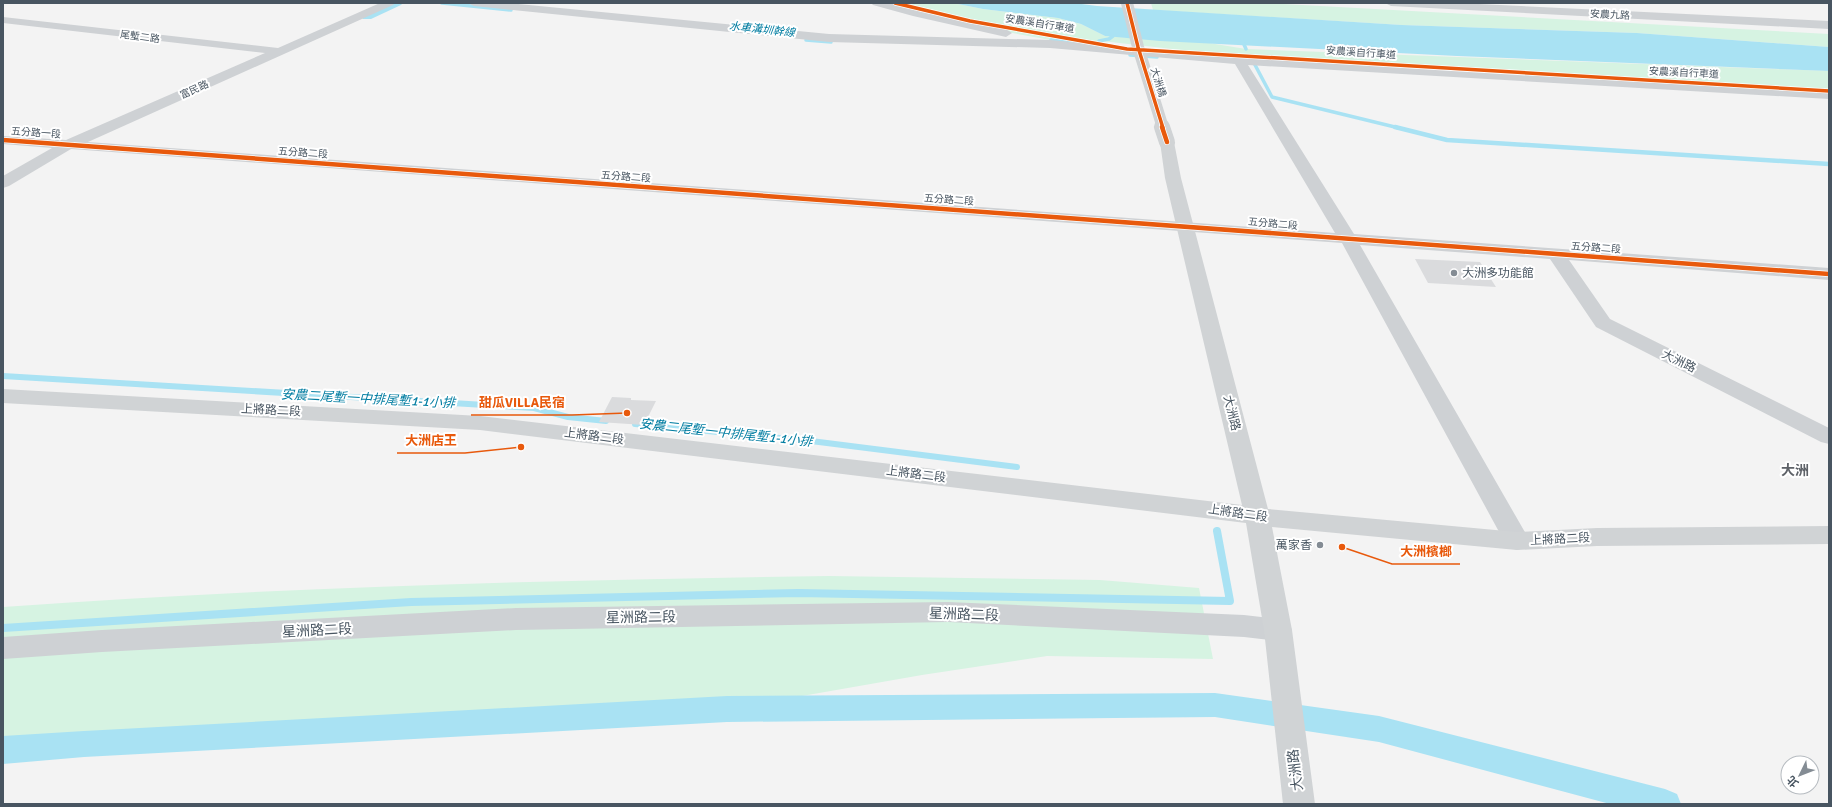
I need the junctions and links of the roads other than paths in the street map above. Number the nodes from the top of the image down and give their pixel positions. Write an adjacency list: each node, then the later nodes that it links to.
1 (389, 3): 9 (street, 富民路)
2 (474, 3): 8 (street)
3 (877, 3): 8 (street)
4 (1127, 3): 13 (street, 大洲橋, bridge)
5 (1392, 3): 7 (street, 安農九路)
6 (3, 20): 9 (street, 尾塹二路)
7 (1829, 25)
8 (1050, 44): 10 (street)
9 (278, 51): 14 (street, 富民路)
10 (1239, 60): 11 (street); 17 (street)
11 (1829, 95)
12 (3, 140): 14 (street, 五分路一段)
13 (1167, 142): 16 (street, 大洲路)
14 (68, 145): 15 (street, 富民路); 16 (street, 五分路二段)
15 (3, 183)
16 (1186, 226): 17 (street, 五分路二段); 22 (street, 大洲路)
17 (1348, 239): 18 (street, 五分路二段); 24 (street)
18 (1556, 254): 19 (street, 五分路二段); 21 (street, 大洲路)
19 (1829, 274)
20 (3, 396): 22 (street, 上將路二段)
21 (1829, 437)
22 (1257, 516): 24 (street, 上將路二段); 25 (street, 大洲路)
23 (1829, 535): 24 (street, 上將路二段)
24 (1518, 541)
25 (1278, 630): 26 (street, 星洲路二段); 27 (street, 大洲路)
26 (3, 648)
27 (1299, 804)

